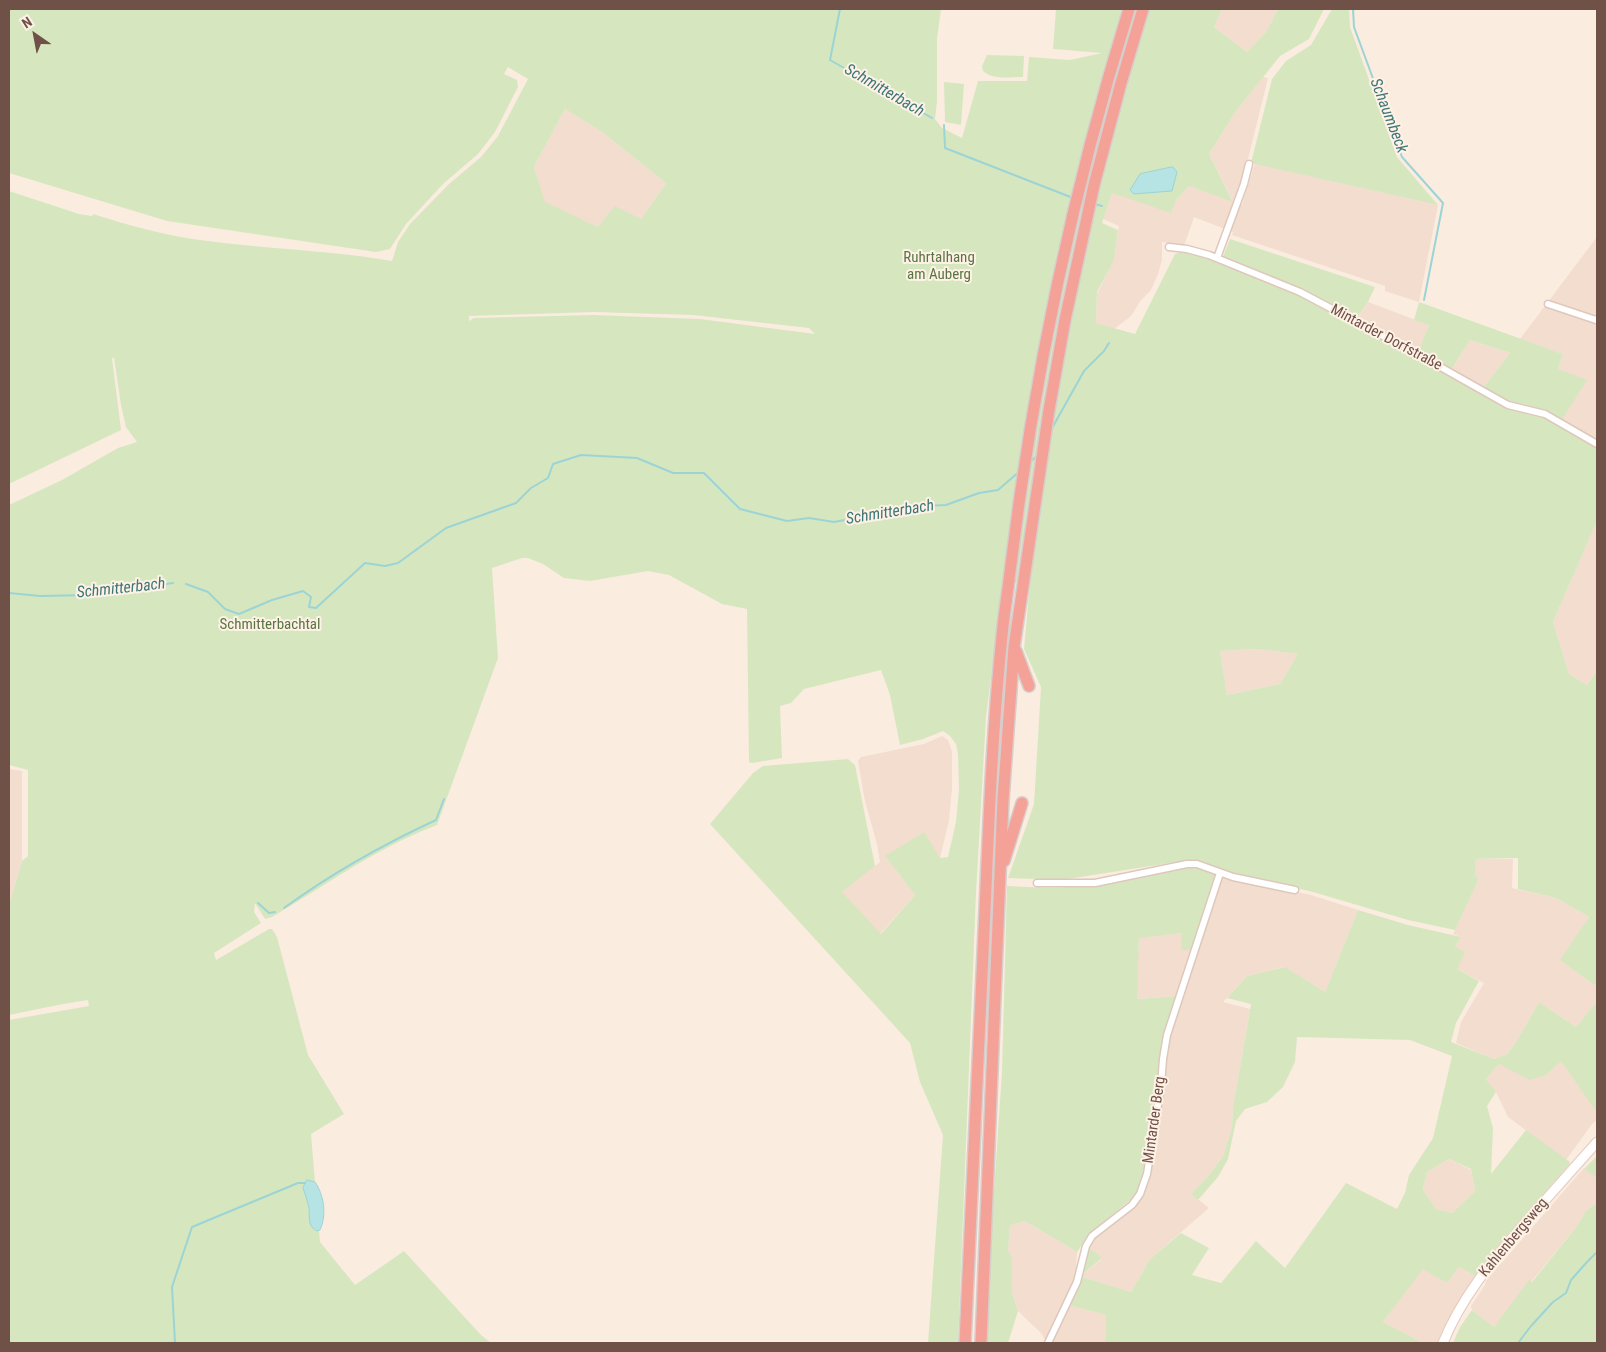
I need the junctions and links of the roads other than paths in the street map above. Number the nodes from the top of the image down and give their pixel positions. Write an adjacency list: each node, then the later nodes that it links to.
1 (1129, 9): 17 (highway)
2 (1142, 9): 9 (highway)
3 (1249, 164): 5 (street)
4 (1169, 247): 5 (street, Mintarder Dorfstraße)
5 (1217, 258): 8 (street, Mintarder Dorfstraße)
6 (1548, 304): 7 (street)
7 (1597, 320)
8 (1597, 444)
9 (1014, 647): 10 (highway); 13 (highway)
10 (1029, 686)
11 (1022, 803): 13 (highway)
12 (1220, 873): 14 (street); 15 (street); 19 (street, Mintarder Berg)
13 (999, 877): 18 (highway)
14 (1038, 883)
15 (1295, 890)
16 (1597, 1142): 20 (street, Kahlenbergsweg)
17 (965, 1343)
18 (980, 1343)
19 (1048, 1343)
20 (1443, 1343)

